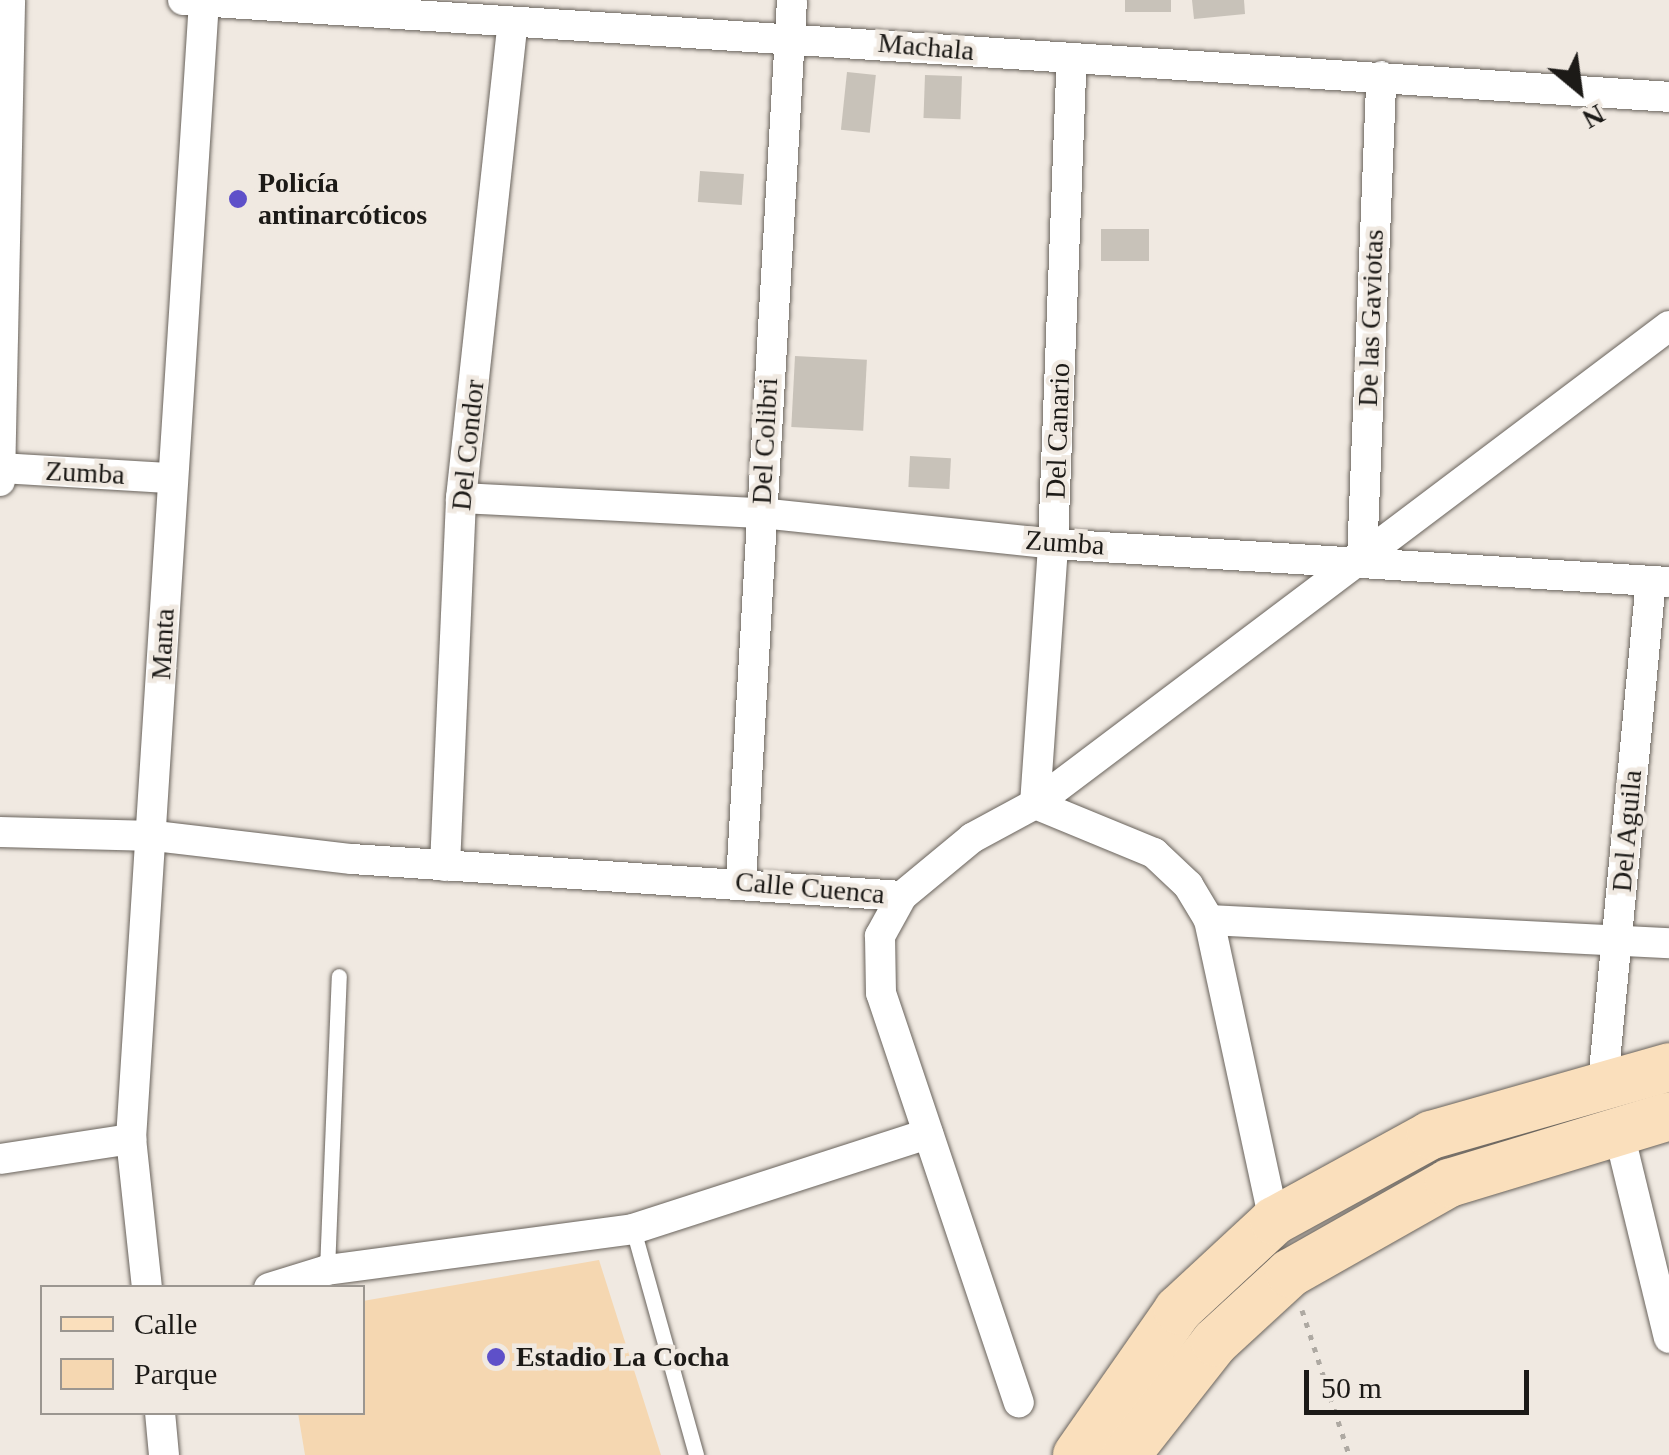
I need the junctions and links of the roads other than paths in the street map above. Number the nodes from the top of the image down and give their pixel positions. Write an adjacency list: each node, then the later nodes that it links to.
1 (10, 0): 11 (street)
2 (182, 0): 4 (street, Machala)
3 (792, 0): 6 (street, Del Colibri)
4 (204, 1): 5 (street, Machala); 12 (street, Manta)
5 (512, 25): 6 (street, Machala); 14 (street, Del Condor)
6 (789, 36): 7 (street, Machala); 15 (street, Del Colibri)
7 (1072, 59): 8 (street, Machala); 16 (street, Del Canario)
8 (1381, 76): 9 (street, Machala); 17 (street, De las Gaviotas)
9 (1669, 98)
10 (1669, 326): 17 (street)
11 (1, 468): 12 (street, Zumba); 13 (street)
12 (170, 478): 21 (street, Manta)
13 (0, 482)
14 (461, 498): 15 (street, Zumba); 22 (street, Del Condor)
15 (760, 513): 16 (street, Zumba); 23 (street, Del Colibri)
16 (1053, 544): 17 (street, Zumba); 19 (street, Del Canario)
17 (1362, 560): 18 (street, Zumba); 19 (street)
18 (1660, 582): 26 (street, Del Aguila)
19 (1034, 804): 24 (street, Calle Cuenca); 25 (street)
20 (0, 832): 21 (street, Calle Cuenca)
21 (155, 836): 22 (street, Calle Cuenca); 34 (street, Manta)
22 (444, 866): 23 (street, Calle Cuenca)
23 (741, 882): 24 (street, Calle Cuenca)
24 (902, 896): 33 (street)
25 (1208, 920): 26 (street); 36 (street)
26 (1617, 942): 27 (street); 30 (street, Del Aguila)
27 (1669, 944)
28 (339, 976): 38 (lane)
29 (1669, 1067): 30 (main road)
30 (1603, 1082): 36 (main road)
31 (1669, 1116): 32 (main road)
32 (1618, 1128): 41 (street); 47 (main road)
33 (928, 1134): 37 (street); 42 (street)
34 (131, 1139): 35 (street); 39 (street, Manta)
35 (0, 1159)
36 (1274, 1222): 46 (main road)
37 (633, 1229): 38 (street); 45 (lane)
38 (327, 1270): 40 (street)
39 (147, 1285)
40 (279, 1285)
41 (1669, 1338)
42 (1019, 1402)
43 (160, 1415): 44 (street)
44 (164, 1455)
45 (696, 1455)
46 (1077, 1455)
47 (1126, 1455)

